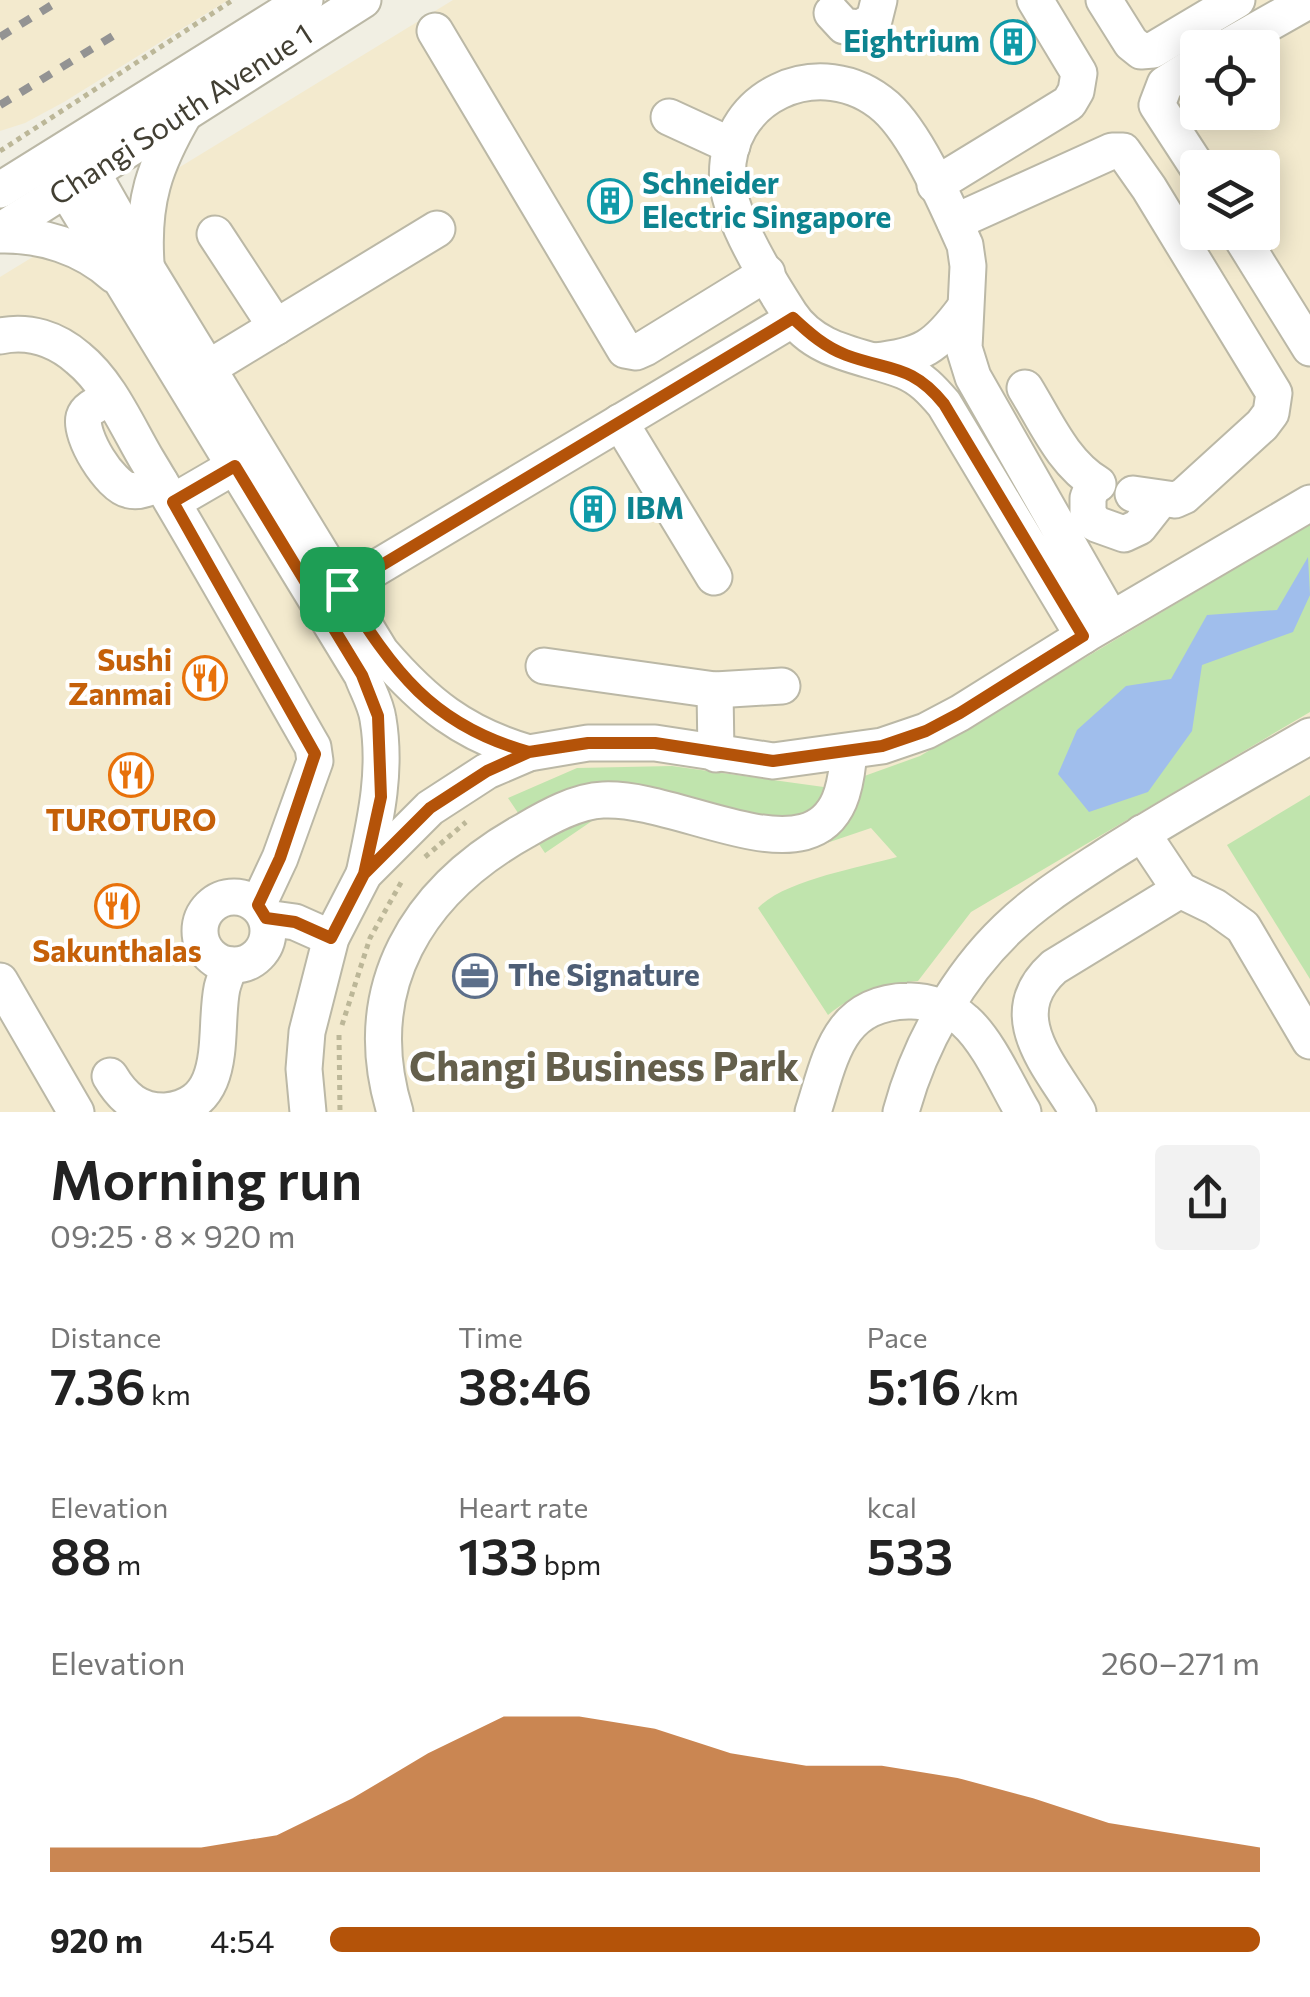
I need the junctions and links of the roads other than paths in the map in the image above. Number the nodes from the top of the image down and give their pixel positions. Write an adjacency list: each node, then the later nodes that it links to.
1 (305, 0): 16 (street, Changi South Avenue 1)
2 (363, 0): 12 (street, Changi South Avenue 1)
3 (879, 0): 11 (street)
4 (1035, 0): 17 (street)
5 (1104, 0): 6 (street)
6 (1237, 0)
7 (1310, 0): 8 (street)
8 (1258, 30)
9 (436, 31): 24 (street)
10 (1180, 74): 15 (street)
11 (830, 82): 14 (street); 17 (street)
12 (185, 112): 16 (street, Changi South Avenue 1); 25 (street)
13 (669, 117): 14 (street)
14 (732, 146): 24 (street)
15 (1186, 150)
16 (71, 166): 18 (street, Changi South Avenue 1); 21 (street, Changi South Avenue 1); 25 (street)
17 (935, 185): 19 (street)
18 (0, 190)
19 (955, 222): 26 (street); 36 (street)
20 (437, 229): 28 (street)
21 (0, 233): 25 (street)
22 (214, 234): 28 (street)
23 (1249, 250): 30 (street)
24 (767, 273): 27 (street)
25 (136, 276): 32 (street); 35 (street)
26 (964, 308): 31 (street); 38 (street)
27 (793, 318): 31 (street); 34 (street)
28 (276, 327): 32 (street)
29 (0, 336): 37 (street)
30 (1310, 348)
31 (870, 361): 42 (street)
32 (210, 367): 41 (street)
33 (1025, 388): 36 (street)
34 (620, 422): 40 (street); 41 (street)
35 (235, 466): 37 (street); 51 (street)
36 (1092, 481): 38 (street)
37 (167, 492): 53 (street)
38 (1043, 500): 42 (street)
39 (1310, 503): 42 (street)
40 (714, 577)
41 (342, 589): 47 (street)
42 (1097, 628): 48 (street)
43 (544, 666): 45 (street)
44 (782, 686): 45 (street)
45 (715, 690): 49 (street)
46 (1310, 736): 50 (street)
47 (529, 752): 49 (street); 51 (street)
48 (849, 752): 49 (street); 62 (street)
49 (716, 754)
50 (1142, 833): 52 (street); 57 (street)
51 (364, 874): 54 (street)
52 (1180, 890): 58 (street); 66 (street)
53 (262, 912): 54 (street); 55 (street); 55 (street)
54 (331, 938): 60 (street)
55 (230, 965): 59 (street)
56 (0, 981): 61 (street)
57 (945, 1009): 63 (street); 64 (street); 65 (street)
58 (1310, 1041)
59 (110, 1076)
60 (308, 1111)
61 (76, 1112)
62 (395, 1112)
63 (813, 1112)
64 (901, 1112)
65 (1023, 1112)
66 (1078, 1112)

